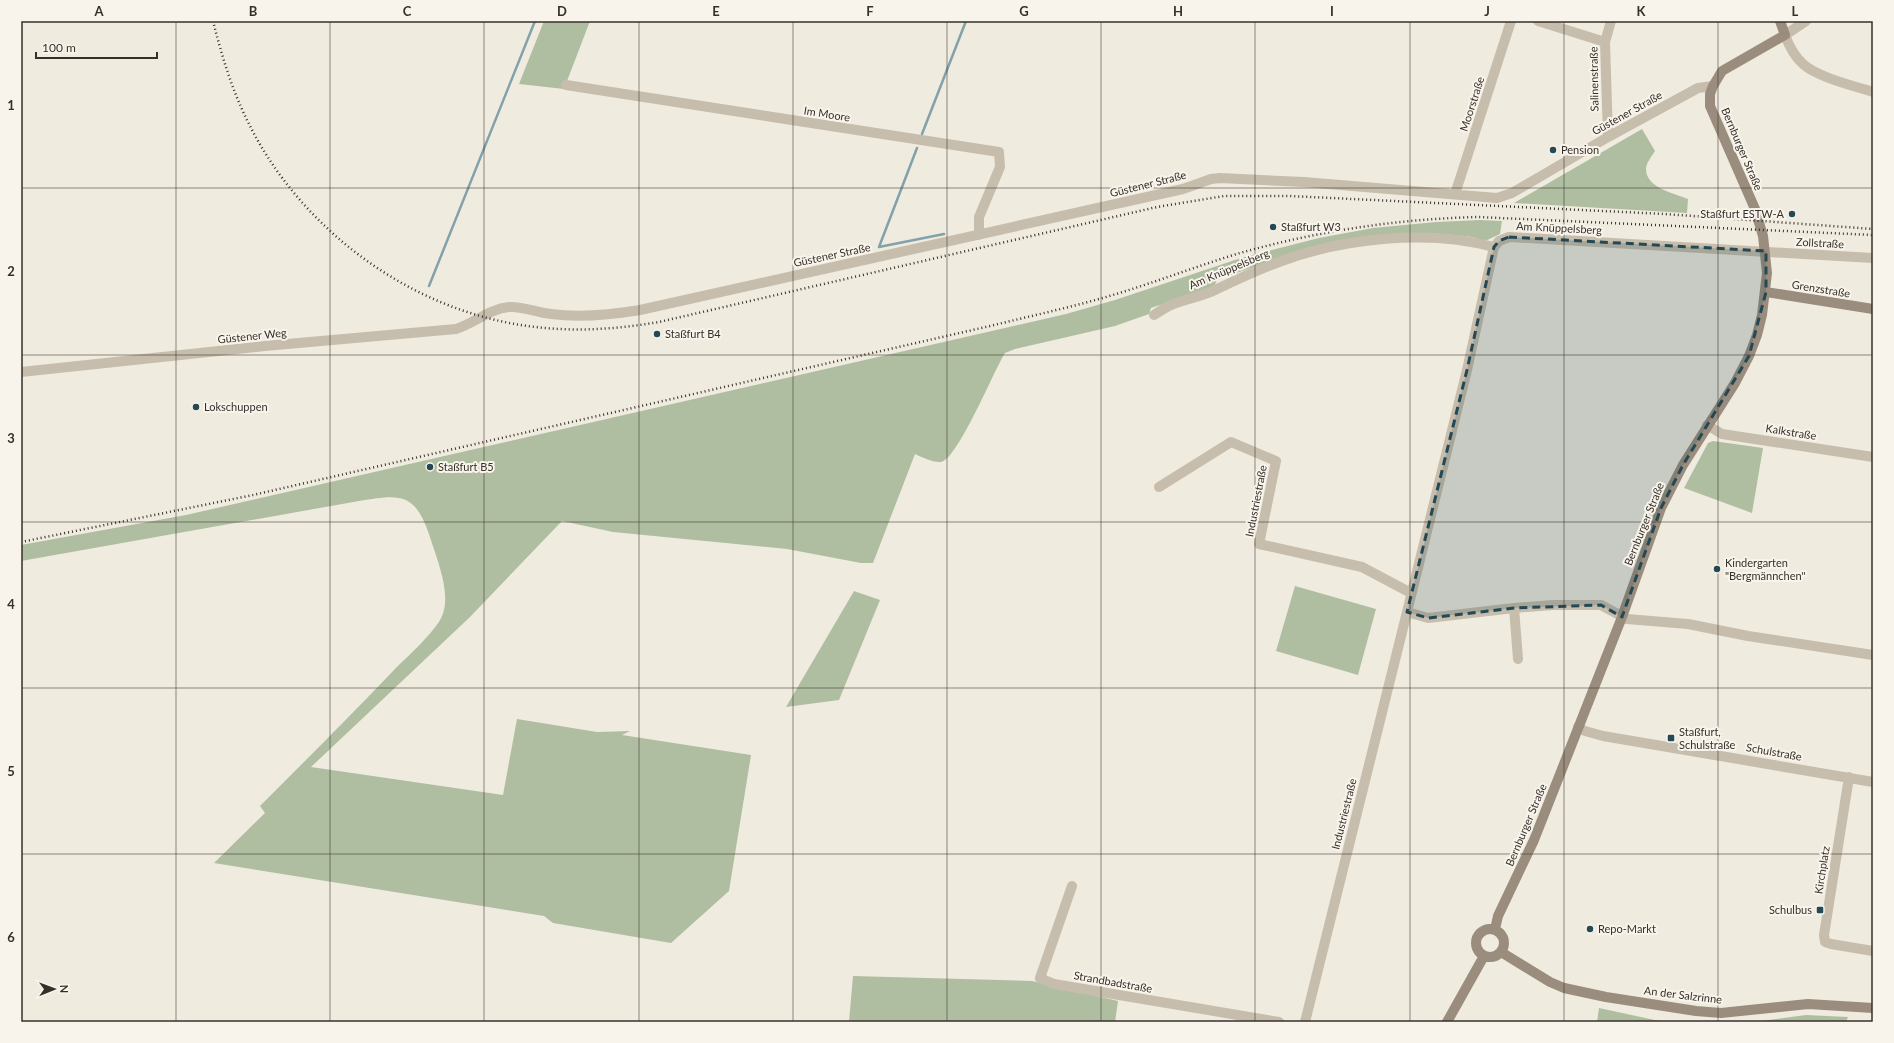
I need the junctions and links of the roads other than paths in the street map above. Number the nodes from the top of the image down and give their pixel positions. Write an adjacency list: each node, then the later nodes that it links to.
1 (1511, 21): 12 (street, Moorstraße)
2 (1538, 21): 7 (street)
3 (1611, 21): 7 (street, Salinenstraße)
4 (1780, 21): 6 (main road)
5 (1806, 21): 6 (street)
6 (1785, 35): 9 (main road); 10 (street)
7 (1605, 42): 11 (street, Salinenstraße)
8 (566, 85): 13 (street, Im Moore)
9 (1713, 86): 11 (street, Güstener Straße); 15 (main road, Bernburger Straße)
10 (1873, 92)
11 (1608, 137): 12 (street, Güstener Straße)
12 (1455, 194): 13 (street, Güstener Straße)
13 (979, 235): 20 (street, Güstener Straße)
14 (1494, 247): 15 (street, Am Knüppelsberg); 19 (street, Am Knüppelsberg); 25 (street, Industriestraße)
15 (1766, 251): 16 (street, Zollstraße); 17 (main road, Bernburger Straße)
16 (1873, 258)
17 (1766, 292): 18 (main road, Grenzstraße); 22 (main road, Bernburger Straße)
18 (1873, 309)
19 (1154, 315)
20 (483, 316): 21 (street, Güstener Weg)
21 (21, 372)
22 (1707, 424): 23 (street, Kalkstraße); 28 (main road, Bernburger Straße)
23 (1873, 457)
24 (1159, 487): 25 (street, Industriestraße)
25 (1411, 594): 27 (street, Industriestraße)
26 (1514, 608): 27 (street); 28 (street); 30 (street)
27 (1407, 612): 41 (street, Industriestraße)
28 (1622, 617): 29 (street); 31 (main road, Bernburger Straße)
29 (1873, 655)
30 (1518, 659)
31 (1578, 727): 32 (street, Schulstraße); 35 (main road, Bernburger Straße)
32 (1849, 778): 33 (street, Schulstraße); 37 (street, Kirchplatz)
33 (1873, 782)
34 (1072, 886): 40 (street, Strandbadstraße)
35 (1494, 929): 36 (main road); 38 (main road)
36 (1501, 952): 38 (main road); 39 (main road, An der Salzrinne)
37 (1873, 952)
38 (1484, 956): 42 (main road)
39 (1873, 1008)
40 (1279, 1022)
41 (1305, 1022)
42 (1447, 1022)

